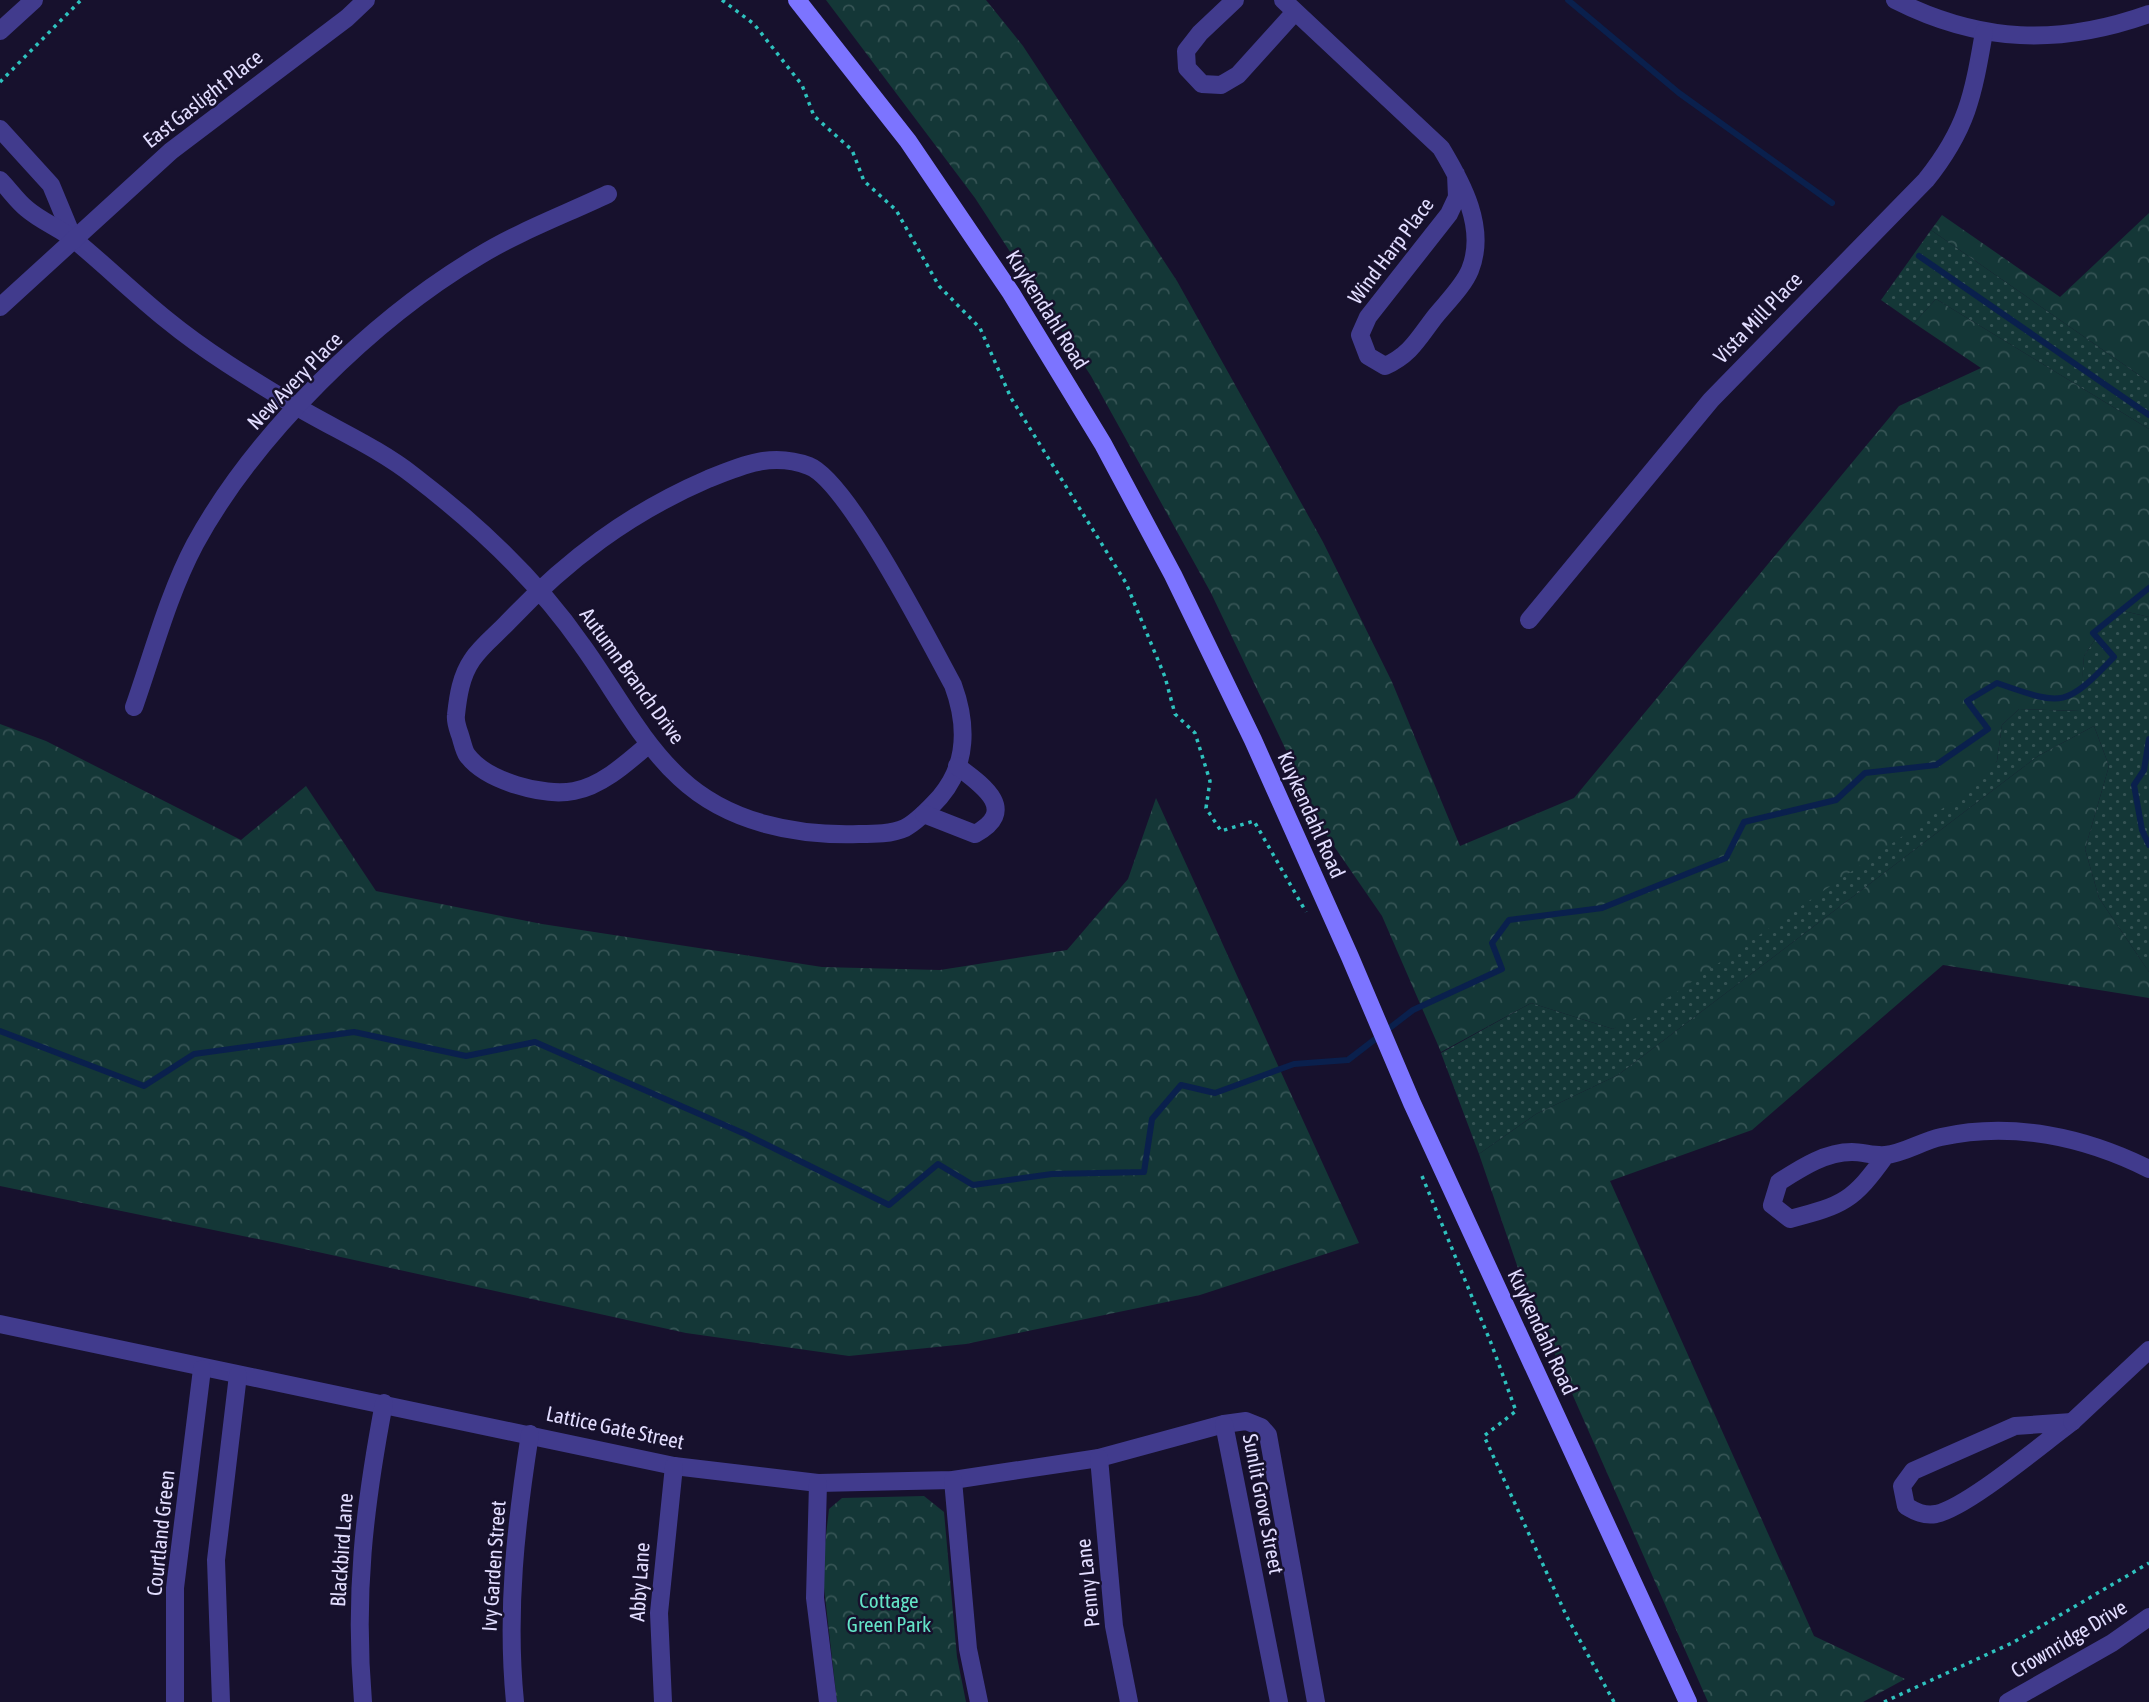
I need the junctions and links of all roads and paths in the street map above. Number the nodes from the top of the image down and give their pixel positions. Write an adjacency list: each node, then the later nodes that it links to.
1 (34, 0): 10 (street)
2 (81, 0): 12 (path)
3 (366, 0): 17 (street, East Gaslight Place)
4 (722, 0): 26 (path)
5 (797, 0): 56 (main road, Kuykendahl Road)
6 (1235, 0): 8 (street)
7 (1895, 0): 11 (street)
8 (1288, 6): 14 (street, Wind Harp Place)
9 (2149, 14): 11 (street)
10 (0, 31)
11 (1984, 32): 21 (street, Vista Mill Place)
12 (0, 82)
13 (0, 130): 17 (street, Autumn Branch Drive)
14 (1456, 174): 14 (street, Wind Harp Place)
15 (0, 180): 17 (street, Autumn Branch Drive)
16 (608, 194): 19 (street, New Avery Place)
17 (73, 238): 18 (street, East Gaslight Place); 19 (street, Autumn Branch Drive)
18 (0, 307)
19 (297, 407): 20 (street, Autumn Branch Drive); 22 (street, New Avery Place)
20 (538, 590): 23 (street, Autumn Branch Drive); 23 (street); 24 (street, Autumn Branch Drive)
21 (1529, 620)
22 (134, 707)
23 (649, 744): 25 (street, Autumn Branch Drive)
24 (957, 766): 25 (street, Autumn Branch Drive); 25 (street)
25 (924, 814)
26 (1312, 922)
27 (1886, 1155): 27 (street); 29 (street)
28 (1420, 1169): 55 (path)
29 (2149, 1169)
30 (0, 1324): 32 (street, Lattice Gate Street)
31 (2149, 1350): 35 (street)
32 (202, 1369): 33 (street, Lattice Gate Street); 45 (street, Courtland Green)
33 (238, 1375): 34 (street, Lattice Gate Street); 46 (street)
34 (384, 1403): 37 (street, Lattice Gate Street); 47 (street, Blackbird Lane)
35 (2072, 1422): 35 (street)
36 (1224, 1424): 38 (street, Lattice Gate Street); 53 (street, Sunlit Grove Street); 54 (street, Sunlit Grove Street)
37 (530, 1434): 39 (street, Lattice Gate Street); 48 (street, Ivy Garden Street)
38 (1099, 1458): 40 (street, Lattice Gate Street); 52 (street, Penny Lane)
39 (674, 1466): 41 (street, Lattice Gate Street); 49 (street, Abby Lane)
40 (953, 1480): 41 (street, Lattice Gate Street); 51 (street)
41 (818, 1483): 50 (street)
42 (2149, 1563): 57 (path)
43 (2149, 1617): 44 (street, Crownridge Drive)
44 (2006, 1701)
45 (175, 1702)
46 (221, 1702)
47 (363, 1702)
48 (515, 1702)
49 (663, 1702)
50 (828, 1702)
51 (979, 1702)
52 (1129, 1702)
53 (1279, 1702)
54 (1316, 1702)
55 (1614, 1702)
56 (1688, 1702)
57 (1884, 1702)

